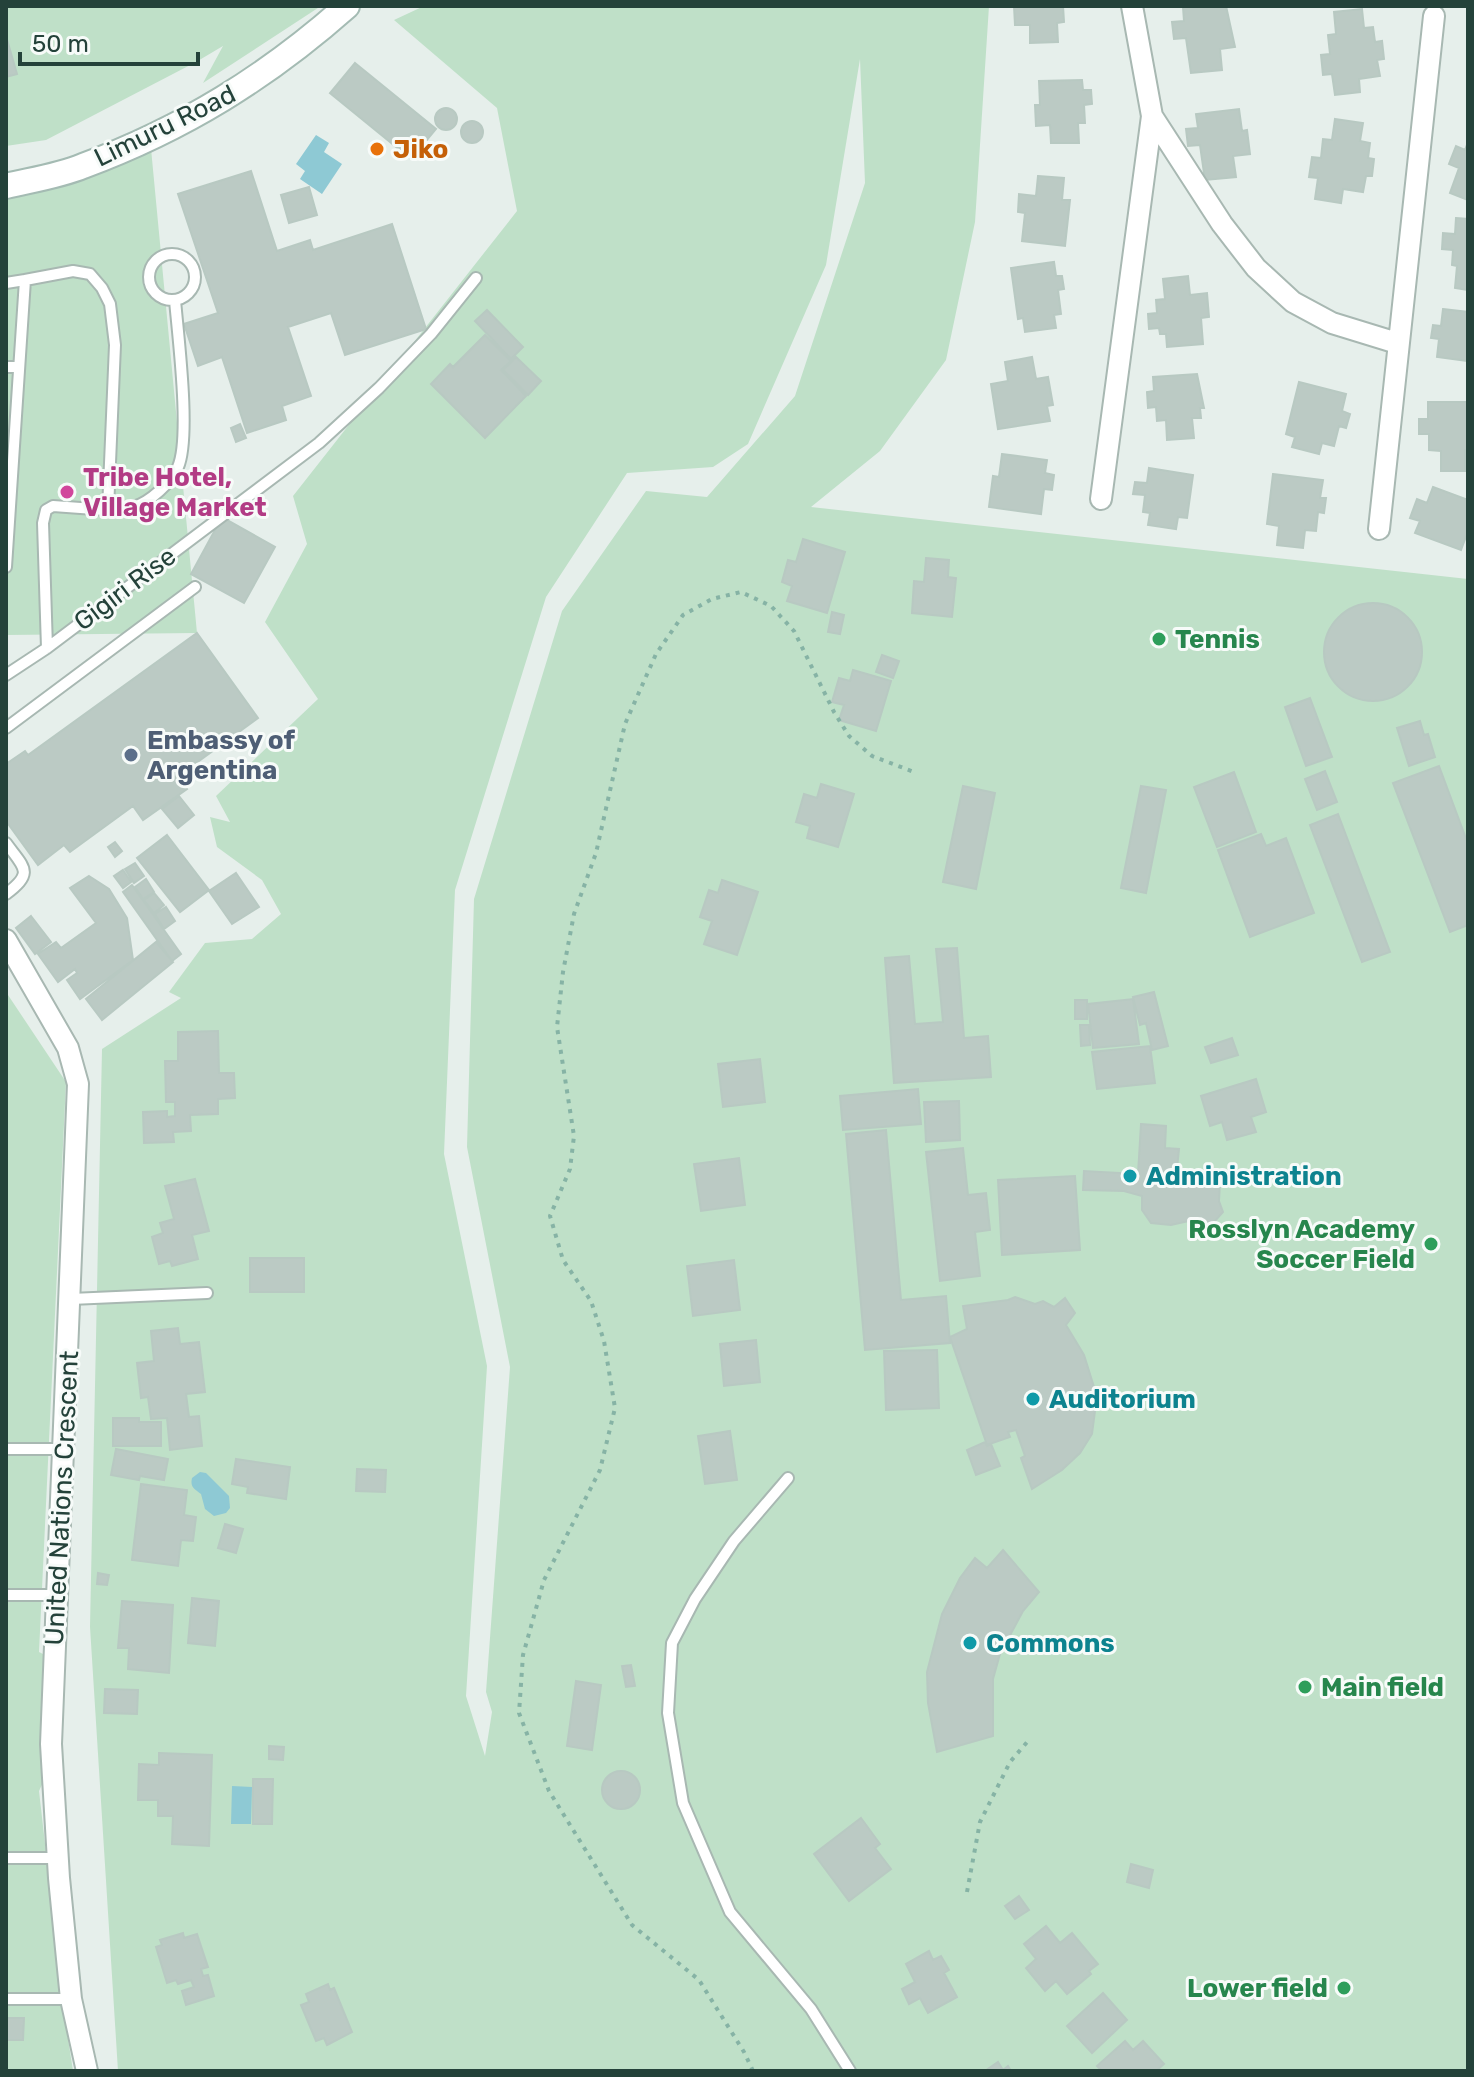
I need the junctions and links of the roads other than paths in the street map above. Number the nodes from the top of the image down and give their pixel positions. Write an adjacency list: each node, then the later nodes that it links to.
1 (347, 6): 5 (main road, Limuru Road)
2 (1132, 6): 4 (street)
3 (1434, 16): 10 (street)
4 (1152, 116): 10 (street); 13 (street)
5 (6, 186)
6 (476, 278): 18 (lane, Gigiri Rise)
7 (25, 280): 8 (lane); 12 (lane); 14 (lane)
8 (6, 283)
9 (175, 300): 9 (lane); 14 (lane)
10 (1397, 343): 15 (street)
11 (6, 367): 12 (lane)
12 (19, 367): 16 (lane)
13 (1101, 499)
14 (108, 510): 18 (lane)
15 (1379, 529)
16 (6, 567)
17 (195, 587): 20 (lane)
18 (47, 648): 19 (lane, Gigiri Rise)
19 (6, 675)
20 (6, 728)
21 (6, 843): 22 (lane)
22 (6, 894)
23 (6, 940): 25 (street, United Nations Crescent)
24 (207, 1293): 25 (lane)
25 (71, 1299): 27 (street, United Nations Crescent)
26 (6, 1449): 27 (lane)
27 (65, 1449): 30 (street, United Nations Crescent)
28 (788, 1478): 36 (lane)
29 (6, 1595): 30 (lane)
30 (58, 1595): 32 (street, United Nations Crescent)
31 (6, 1858): 32 (lane)
32 (58, 1858): 34 (street, United Nations Crescent)
33 (6, 1999): 34 (lane)
34 (71, 1999): 35 (street, United Nations Crescent)
35 (87, 2071)
36 (850, 2071)

